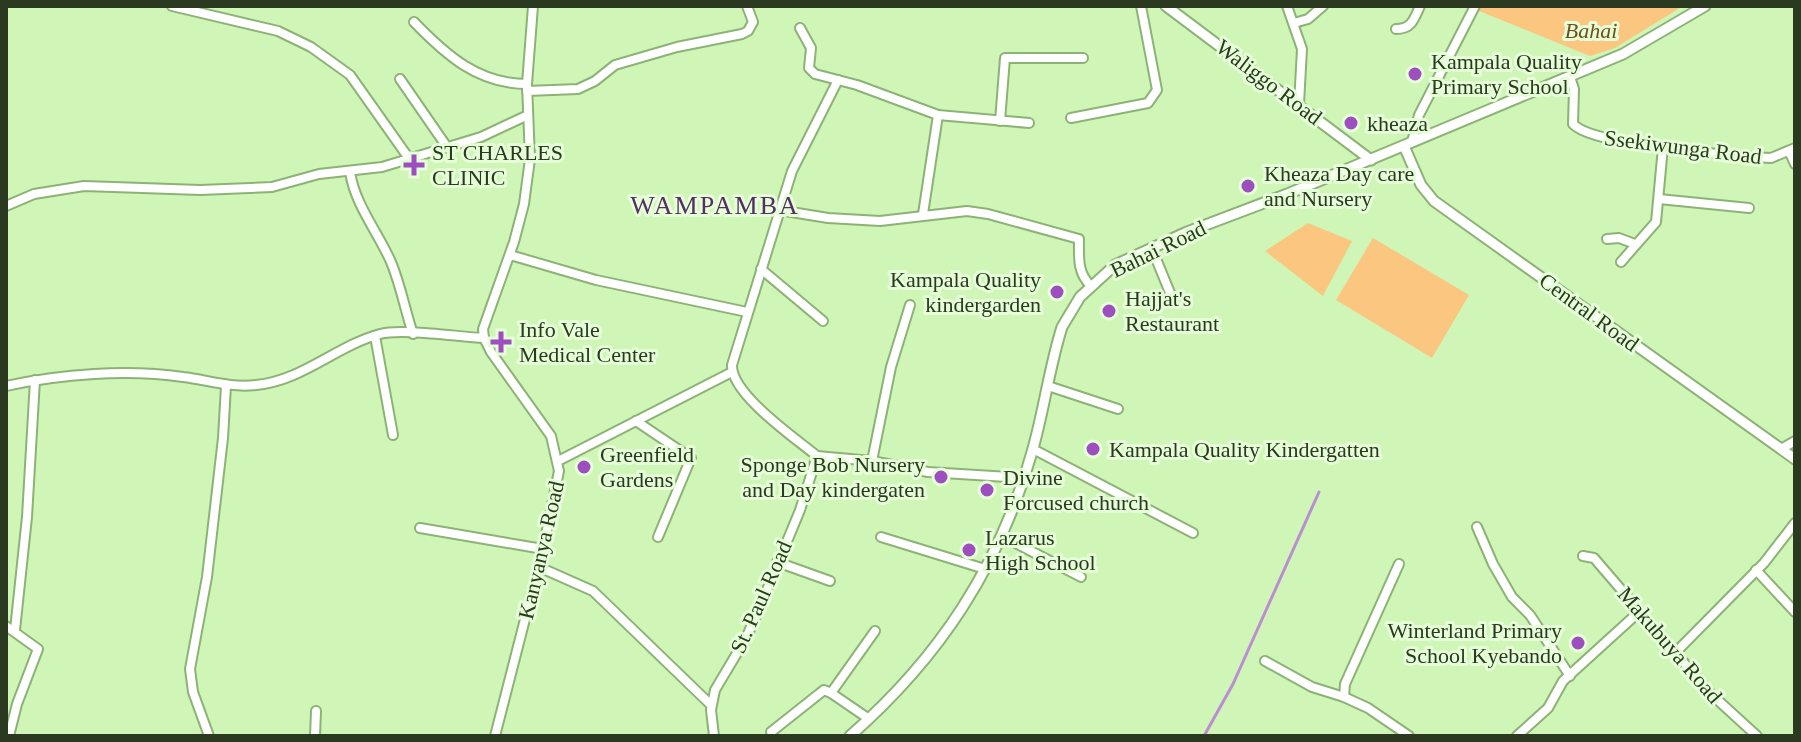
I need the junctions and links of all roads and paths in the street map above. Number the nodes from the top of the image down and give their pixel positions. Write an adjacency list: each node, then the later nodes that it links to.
1 (172, 6): 30 (street)
2 (533, 6): 19 (street)
3 (747, 6): 19 (street)
4 (1141, 6): 23 (street)
5 (1166, 6): 20 (street, Waliggo Road)
6 (1287, 6): 12 (street)
7 (1323, 6): 12 (street)
8 (1420, 6): 14 (street)
9 (1475, 6): 26 (street)
10 (1705, 6): 16 (street, Bahai Road)
11 (414, 22): 19 (street)
12 (1294, 23): 20 (street)
13 (800, 28): 18 (street)
14 (1396, 29)
15 (1083, 58): 24 (street)
16 (1570, 77): 26 (street, Bahai Road); 28 (street, Ssekiwunga Road)
17 (400, 79): 27 (street)
18 (838, 80): 22 (street); 37 (street)
19 (527, 87): 21 (street)
20 (1299, 104): 31 (street, Waliggo Road)
21 (528, 115): 27 (street); 42 (street)
22 (938, 115): 24 (street); 38 (street)
23 (1071, 118)
24 (1000, 121): 25 (street)
25 (1029, 123)
26 (1408, 144): 31 (street, Bahai Road); 63 (street, Central Road)
27 (447, 147): 30 (street)
28 (1663, 147): 29 (street, Ssekiwunga Road); 34 (street)
29 (1792, 150): 32 (street)
30 (408, 157): 33 (street)
31 (1371, 160): 41 (street, Bahai Road)
32 (1795, 164)
33 (350, 172): 35 (street); 50 (street)
34 (1659, 199): 36 (street); 40 (street)
35 (6, 206)
36 (1749, 208)
37 (779, 210): 38 (street); 44 (street)
38 (923, 214): 45 (street)
39 (1607, 239): 40 (street)
40 (1635, 244): 43 (street)
41 (1152, 249): 45 (street, Bahai Road); 46 (street)
42 (510, 255): 48 (street); 52 (street)
43 (1621, 262)
44 (761, 269): 48 (street); 49 (street)
45 (1091, 286): 57 (street, Bahai Road)
46 (1173, 300)
47 (910, 305): 67 (street)
48 (747, 312): 53 (street)
49 (823, 321)
50 (413, 334): 51 (street); 52 (street)
51 (375, 336): 56 (street); 60 (street)
52 (484, 338): 66 (street, Kanyanya Road)
53 (732, 372): 59 (street); 64 (street)
54 (35, 380): 55 (street); 56 (street); 87 (street)
55 (6, 386)
56 (226, 386): 99 (street)
57 (1048, 386): 58 (street); 62 (street, Bahai Road)
58 (1118, 409)
59 (636, 421): 66 (street); 74 (street)
60 (393, 435)
61 (1795, 441): 63 (street)
62 (1033, 449): 68 (street, Bahai Road); 72 (street)
63 (1781, 449): 65 (street, Central Road)
64 (817, 456): 67 (street); 78 (street, St. Paul Road)
65 (1795, 459)
66 (558, 461): 76 (street, Kanyanya Road)
67 (872, 461): 68 (street)
68 (1024, 478): 73 (street, Bahai Road)
69 (1795, 523): 82 (street)
70 (1477, 527): 91 (street)
71 (420, 528): 76 (street)
72 (1193, 533)
73 (1002, 536): 81 (street, Bahai Road); 83 (street)
74 (658, 537)
75 (881, 537): 81 (street)
76 (543, 549): 80 (street, Kanyanya Road)
77 (1583, 556): 85 (street, Makubuya Road)
78 (777, 562): 84 (street); 94 (street, St. Paul Road)
79 (1399, 564): 93 (street)
80 (539, 567): 94 (street); 101 (street, Kanyanya Road)
81 (985, 569): 96 (street, Bahai Road)
82 (1756, 570): 86 (street); 89 (street)
83 (1081, 577)
84 (830, 581)
85 (1640, 611): 89 (street, Makubuya Road); 91 (street)
86 (1795, 612)
87 (10, 628): 98 (street)
88 (875, 631): 92 (street)
89 (1676, 652): 106 (street, Makubuya Road)
90 (1265, 661): 93 (street)
91 (1570, 676): 105 (street)
92 (831, 693): 96 (street); 97 (street)
93 (1344, 697): 104 (street)
94 (711, 705): 102 (street)
95 (316, 711): 100 (street)
96 (869, 719): 103 (street, Bahai Road)
97 (771, 732)
98 (9, 736)
99 (209, 736)
100 (315, 736)
101 (495, 736)
102 (714, 736)
103 (850, 736)
104 (1409, 736)
105 (1517, 736)
106 (1757, 736)

